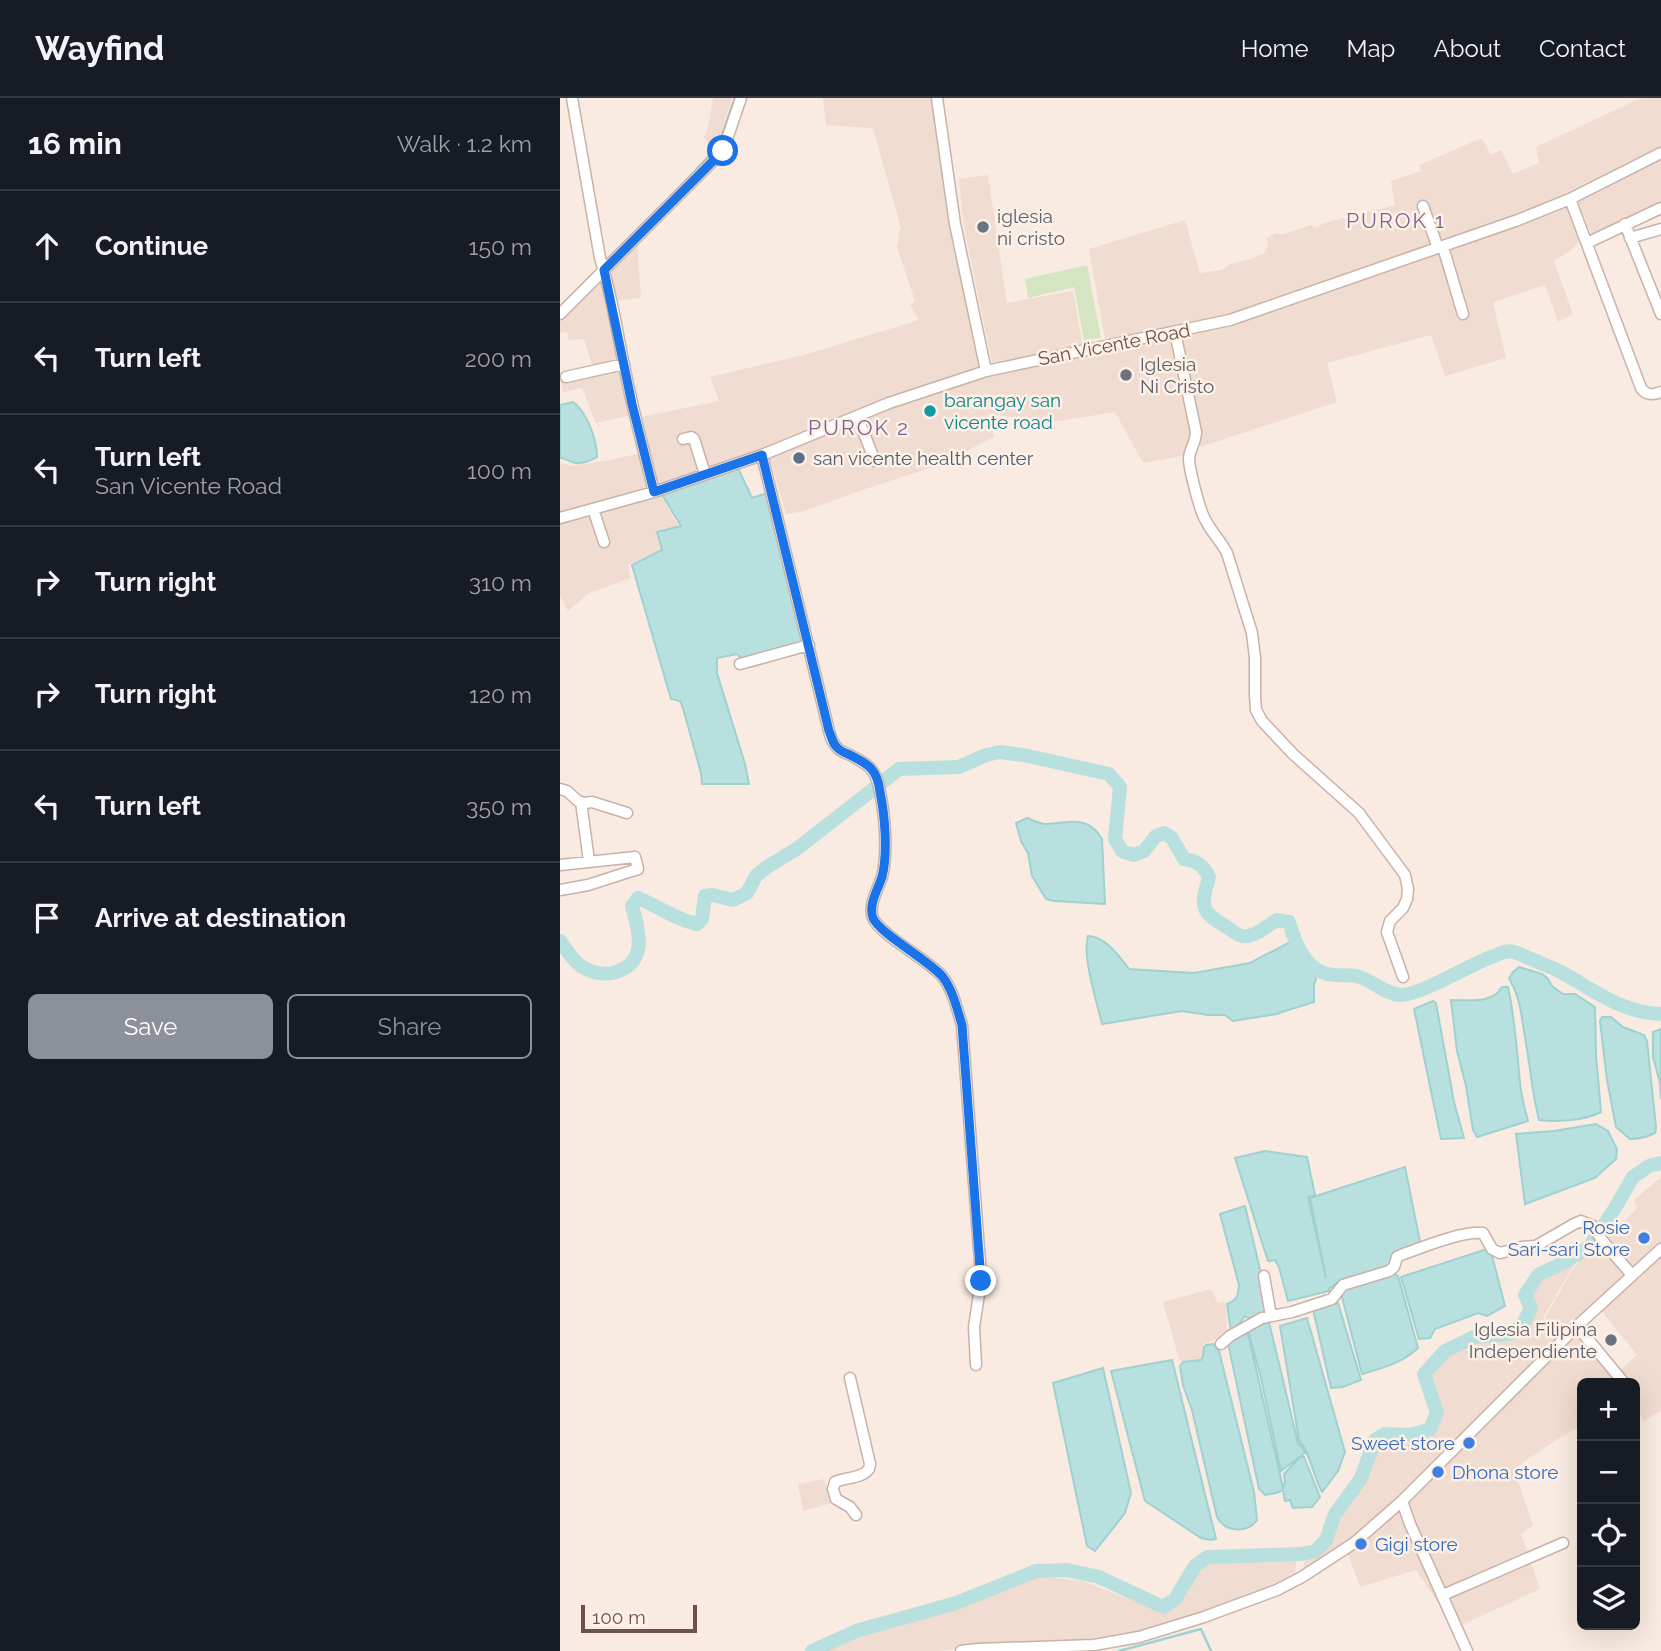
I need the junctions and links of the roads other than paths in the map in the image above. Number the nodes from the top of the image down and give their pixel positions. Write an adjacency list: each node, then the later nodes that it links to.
1 (572, 98): 13 (street)
2 (741, 98): 13 (street)
3 (937, 98): 19 (street)
4 (1661, 153): 5 (street, San Vicente Road)
5 (1570, 199): 11 (street); 12 (street, San Vicente Road)
6 (1423, 206): 12 (street)
7 (1661, 208): 8 (street)
8 (1625, 224): 10 (street); 11 (street)
9 (1661, 229): 10 (street)
10 (1630, 238): 16 (street)
11 (1587, 243): 21 (street)
12 (1441, 248): 15 (street); 17 (street, San Vicente Road)
13 (604, 270): 14 (street); 18 (street)
14 (560, 314)
15 (1463, 314)
16 (1661, 314)
17 (1175, 332): 19 (street, San Vicente Road); 39 (street)
18 (624, 364): 20 (street); 27 (street)
19 (986, 371): 22 (street, San Vicente Road)
20 (566, 377)
21 (1661, 392)
22 (857, 416): 24 (street, San Vicente Road); 25 (street)
23 (683, 439): 26 (street)
24 (762, 455): 26 (street, San Vicente Road); 31 (street)
25 (875, 461)
26 (705, 474): 27 (street, San Vicente Road)
27 (654, 492): 28 (street, San Vicente Road)
28 (593, 509): 29 (street, San Vicente Road); 30 (street)
29 (560, 518)
30 (604, 542)
31 (808, 645): 32 (street); 46 (street)
32 (740, 664)
33 (560, 789): 34 (street)
34 (581, 802): 35 (street); 36 (street)
35 (627, 813)
36 (589, 861): 37 (street); 38 (street)
37 (560, 865)
38 (560, 890)
39 (1403, 977)
40 (1661, 1249): 41 (street)
41 (1632, 1275): 43 (street); 44 (street)
42 (1264, 1276): 43 (street)
43 (1271, 1316): 45 (street)
44 (1577, 1326): 48 (street); 49 (street)
45 (1221, 1344)
46 (976, 1365)
47 (850, 1378): 50 (street)
48 (1620, 1378)
49 (1402, 1502): 52 (street); 53 (street)
50 (856, 1516)
51 (1563, 1543): 52 (street)
52 (1443, 1595): 54 (street)
53 (961, 1651)
54 (1467, 1651)

